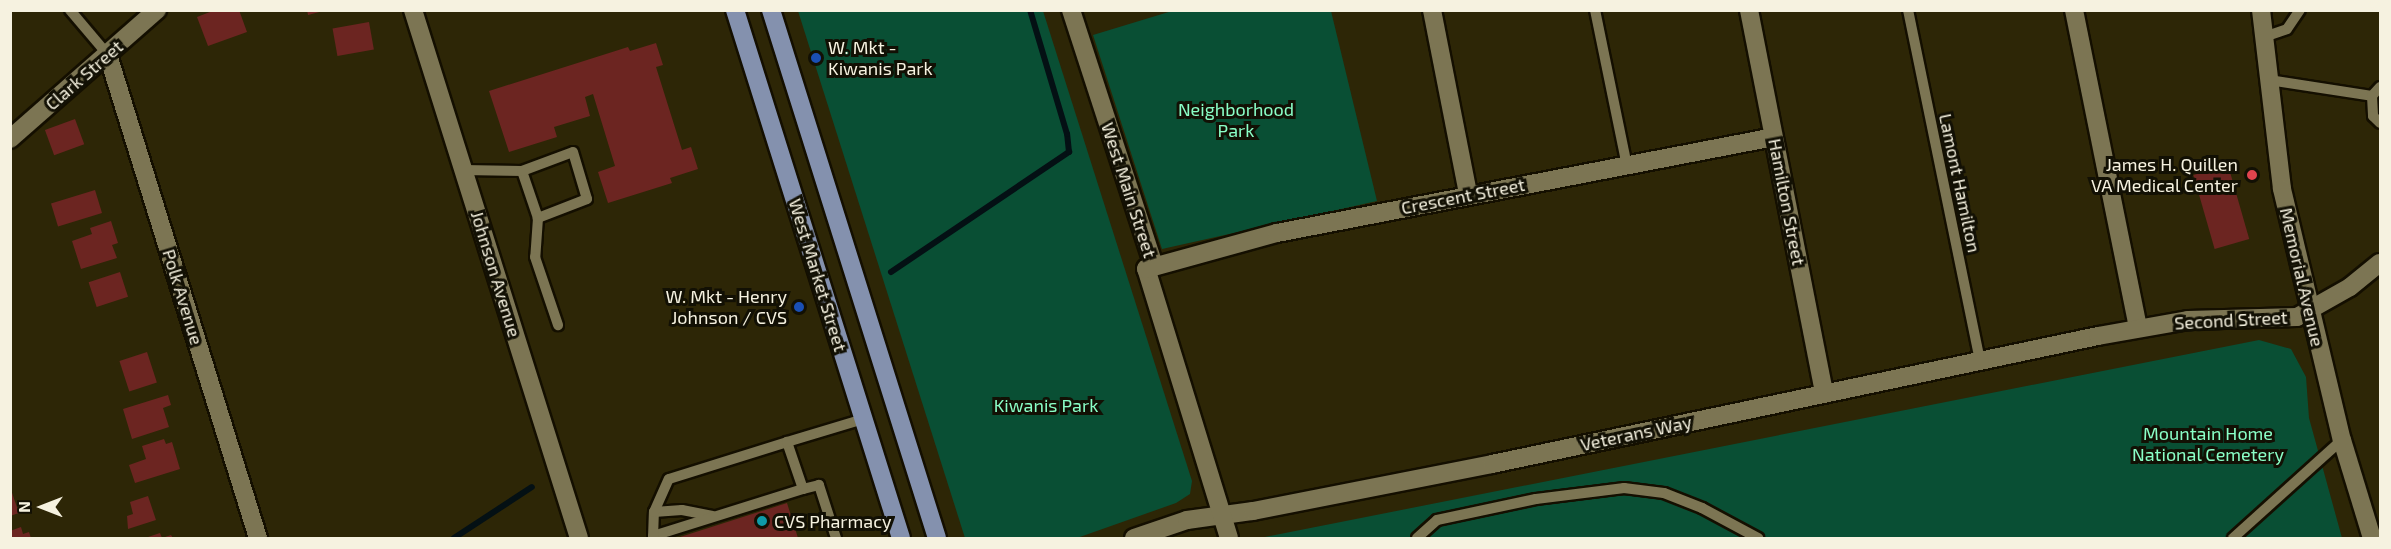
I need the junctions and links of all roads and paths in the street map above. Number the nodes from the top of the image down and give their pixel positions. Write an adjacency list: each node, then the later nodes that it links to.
1 (70, 10): 15 (lane)
2 (157, 10): 15 (street, Clark Street)
3 (413, 10): 23 (street, Johnson Avenue)
4 (735, 10): 34 (main road, West Market Street)
5 (771, 10): 46 (main road, West Market Street)
6 (1071, 10): 28 (street, West Main Street)
7 (1432, 10): 25 (street)
8 (1595, 10): 22 (lane)
9 (1749, 10): 20 (street, Hamilton Street)
10 (1908, 10): 32 (lane, Lamont Hamilton)
11 (2074, 10): 31 (street)
12 (2261, 10): 14 (street, Memorial Avenue)
13 (2300, 10): 14 (lane)
14 (2264, 37): 16 (street, Memorial Avenue)
15 (108, 55): 21 (street, Clark Street); 42 (street, Polk Avenue)
16 (2269, 80): 18 (lane); 29 (street, Memorial Avenue)
17 (2380, 87): 18 (lane)
18 (2372, 96): 19 (lane)
19 (2380, 123)
20 (1774, 137): 22 (street, Crescent Street); 33 (street, Hamilton Street)
21 (10, 139)
22 (1627, 166): 25 (street, Crescent Street)
23 (463, 170): 24 (lane); 43 (street, Johnson Avenue)
24 (522, 171): 26 (lane); 26 (lane)
25 (1468, 194): 28 (street, Crescent Street)
26 (538, 218): 30 (lane)
27 (2380, 263): 29 (street, Second Street)
28 (1154, 265): 39 (street, West Main Street)
29 (2310, 312): 31 (street, Second Street); 35 (street, Memorial Avenue)
30 (558, 326)
31 (2138, 328): 32 (street, Veterans Way)
32 (1980, 361): 33 (street, Veterans Way)
33 (1824, 393): 39 (street, Veterans Way)
34 (863, 419): 36 (lane); 45 (main road, West Market Street)
35 (2342, 440): 51 (lane); 52 (street, Memorial Avenue)
36 (787, 442): 37 (lane); 38 (lane)
37 (803, 489): 40 (lane); 44 (lane)
38 (654, 512): 40 (lane); 41 (lane)
39 (1221, 514): 47 (street, Veterans Way); 48 (street, West Main Street)
40 (716, 517): 41 (lane)
41 (653, 537)
42 (258, 538)
43 (579, 538)
44 (836, 538)
45 (901, 538)
46 (937, 538)
47 (1134, 538)
48 (1229, 538)
49 (1417, 538): 50 (lane)
50 (1758, 538)
51 (2233, 538)
52 (2372, 538)

